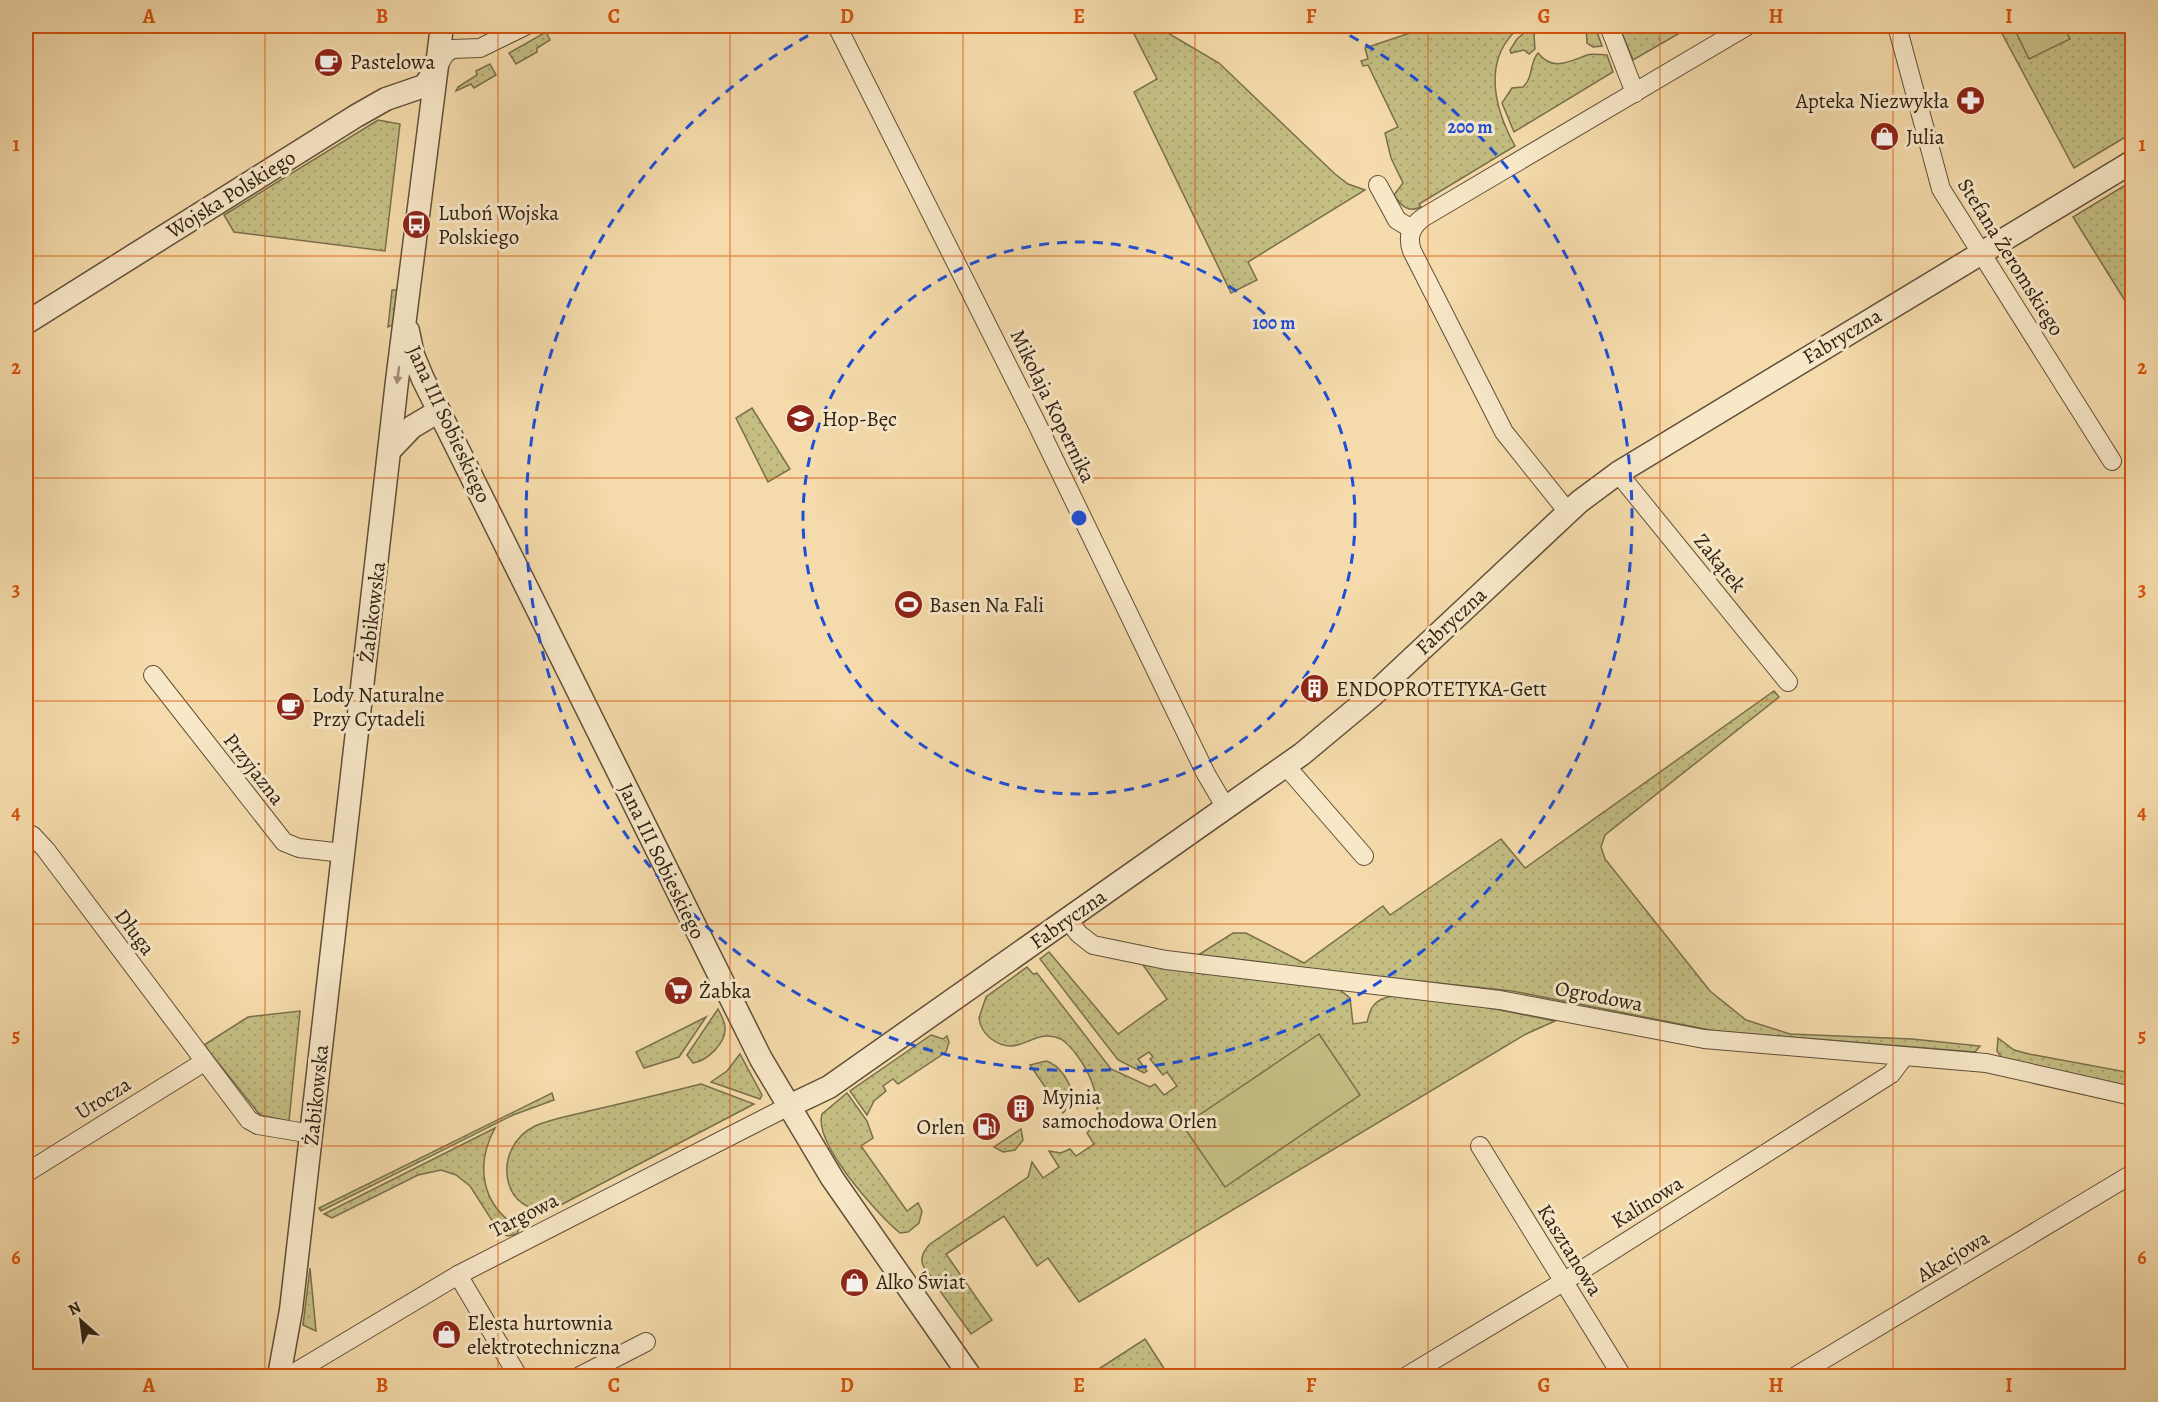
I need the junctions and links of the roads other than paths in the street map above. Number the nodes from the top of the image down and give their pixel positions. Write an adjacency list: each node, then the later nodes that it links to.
1 (441, 26): 7 (street, Żabikowska)
2 (525, 26): 7 (street)
3 (837, 26): 23 (street, Mikołaja Kopernika)
4 (1609, 26): 8 (street)
5 (1747, 26): 8 (street)
6 (1898, 26): 12 (street, Stefana Żeromskiego)
7 (436, 70): 13 (street, Żabikowska); 14 (street, Wojska Polskiego)
8 (1635, 93): 11 (street)
9 (2133, 162): 12 (street, Fabryczna)
10 (1378, 185): 11 (street)
11 (1412, 229): 19 (street)
12 (1980, 253): 17 (street, Stefana Żeromskiego); 18 (street, Fabryczna)
13 (406, 318): 15 (street, Jana III Sobieskiego); 16 (street, Żabikowska, one-way to 16)
14 (26, 322)
15 (439, 411): 16 (street); 31 (street, Jana III Sobieskiego)
16 (391, 449): 25 (street, Żabikowska)
17 (2112, 461)
18 (1618, 473): 19 (street, Fabryczna); 21 (street, Zakątek)
19 (1568, 512): 22 (street, Fabryczna)
20 (153, 675): 25 (street, Przyjazna)
21 (1788, 682)
22 (1286, 766): 23 (street, Fabryczna); 26 (street)
23 (1226, 808): 27 (street, Fabryczna)
24 (26, 832): 29 (street, Długa)
25 (343, 853): 32 (street, Żabikowska)
26 (1364, 856)
27 (1067, 919): 28 (street, Ogrodowa); 31 (street, Fabryczna)
28 (1904, 1057): 30 (street, Ogrodowa); 37 (street, Kalinowa)
29 (204, 1062): 32 (street, Długa); 34 (street, Urocza)
30 (2133, 1096)
31 (788, 1107): 36 (street, Targowa); 43 (street, Jana III Sobieskiego)
32 (312, 1134): 39 (street, Żabikowska)
33 (1480, 1146): 37 (street, Kasztanowa)
34 (26, 1173)
35 (2133, 1174): 46 (street, Akacjowa)
36 (458, 1275): 40 (street, Targowa); 41 (street)
37 (1563, 1281): 44 (street, Kalinowa); 45 (street, Kasztanowa)
38 (646, 1342): 42 (street)
39 (279, 1377)
40 (289, 1377)
41 (518, 1377)
42 (580, 1377)
43 (970, 1377)
44 (1407, 1377)
45 (1622, 1377)
46 (1796, 1377)

